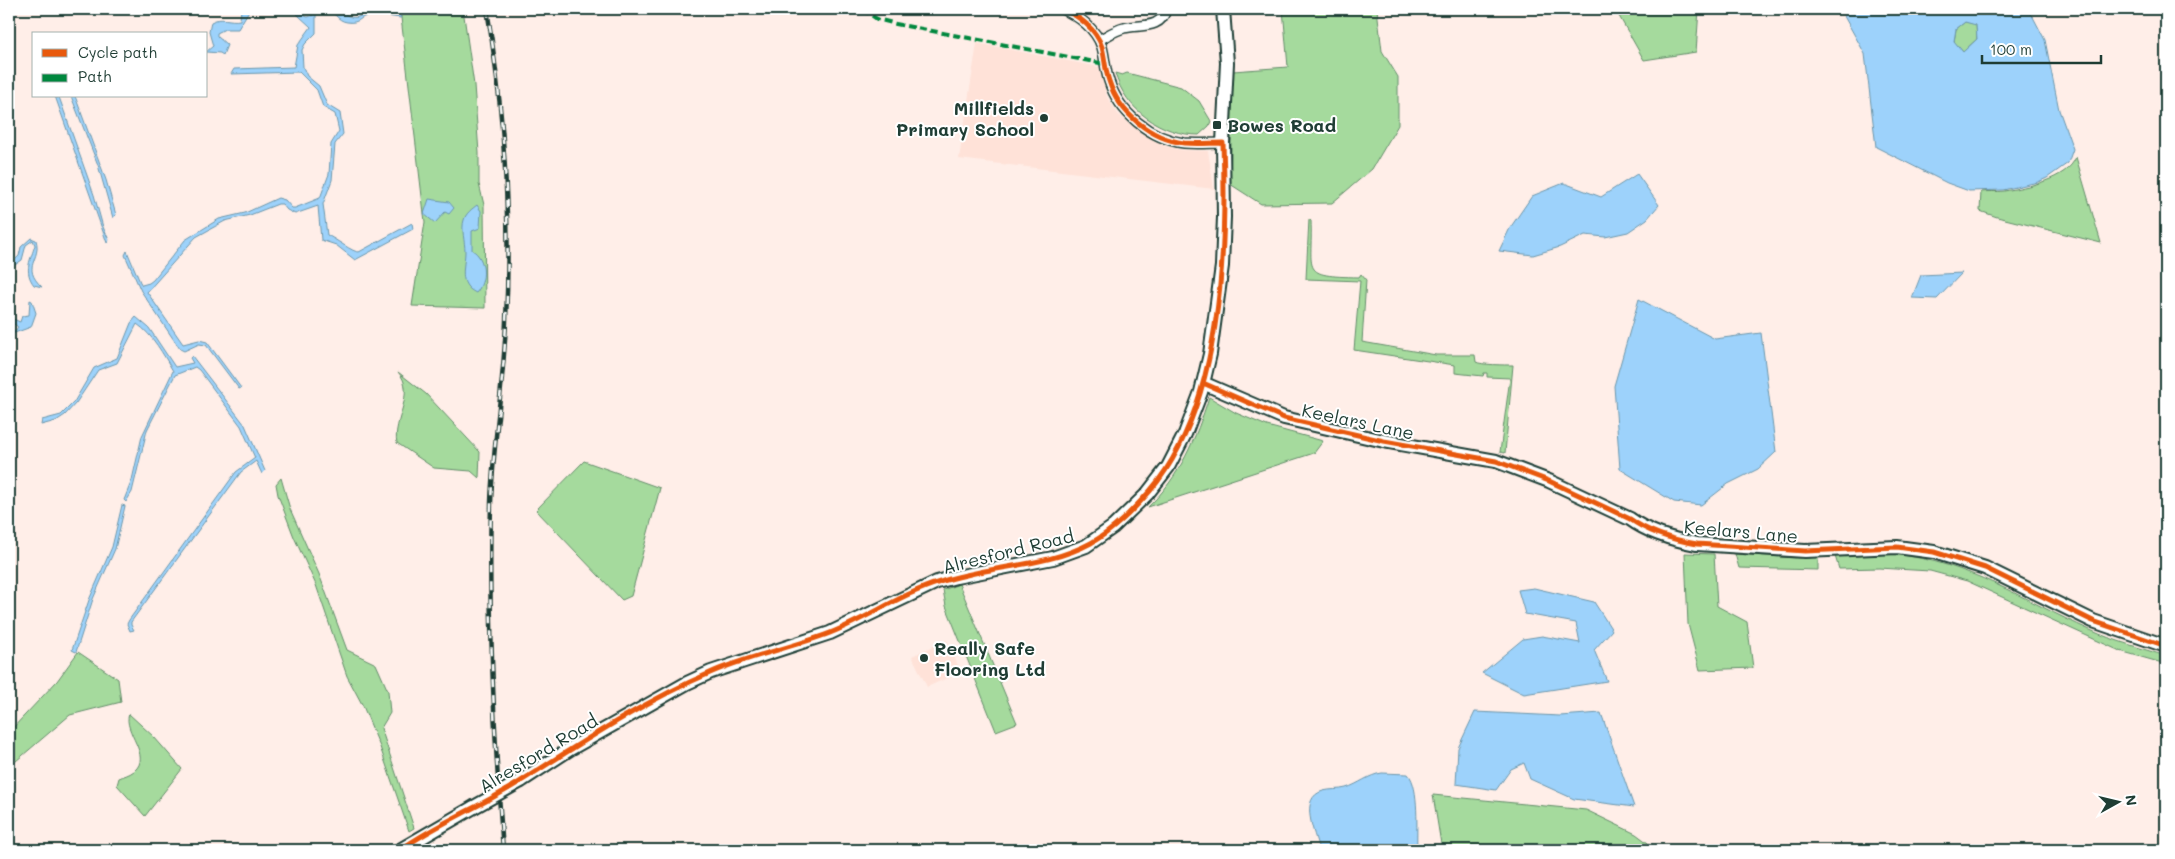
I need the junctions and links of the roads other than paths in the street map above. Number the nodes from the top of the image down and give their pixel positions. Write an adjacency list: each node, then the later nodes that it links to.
1 (1166, 9): 4 (street)
2 (1223, 9): 5 (street, Alresford Road)
3 (1067, 10): 4 (street)
4 (1099, 40): 5 (street)
5 (1223, 143): 6 (street, Alresford Road)
6 (1203, 383): 7 (street, Keelars Lane); 8 (street, Alresford Road, bridge)
7 (2166, 646)
8 (400, 850)

